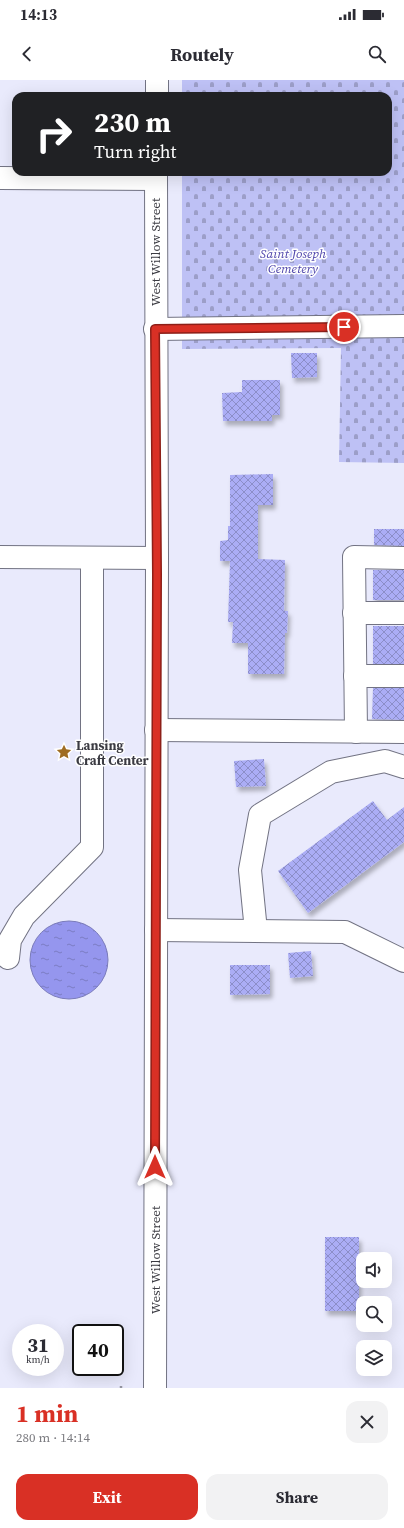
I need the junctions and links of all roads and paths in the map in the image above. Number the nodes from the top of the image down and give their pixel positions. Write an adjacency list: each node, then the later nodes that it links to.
1 (157, 80): 2 (street)
2 (157, 92)
3 (104, 176): 5 (street)
4 (156, 176): 7 (street, West Willow Street)
5 (0, 178)
6 (404, 326): 7 (street)
7 (155, 329): 10 (street, West Willow Street)
8 (0, 557): 9 (street)
9 (92, 558): 10 (street); 22 (street)
10 (157, 558): 16 (street, West Willow Street)
11 (404, 558): 12 (street)
12 (354, 613): 13 (street); 14 (street)
13 (404, 613)
14 (355, 676): 15 (street); 17 (street)
15 (404, 676)
16 (156, 730): 17 (street); 20 (street, West Willow Street)
17 (356, 732): 18 (street)
18 (404, 732)
19 (404, 767): 21 (street)
20 (156, 930): 21 (street); 24 (street, West Willow Street)
21 (256, 931): 23 (street)
22 (8, 958)
23 (404, 961)
24 (155, 1388)

